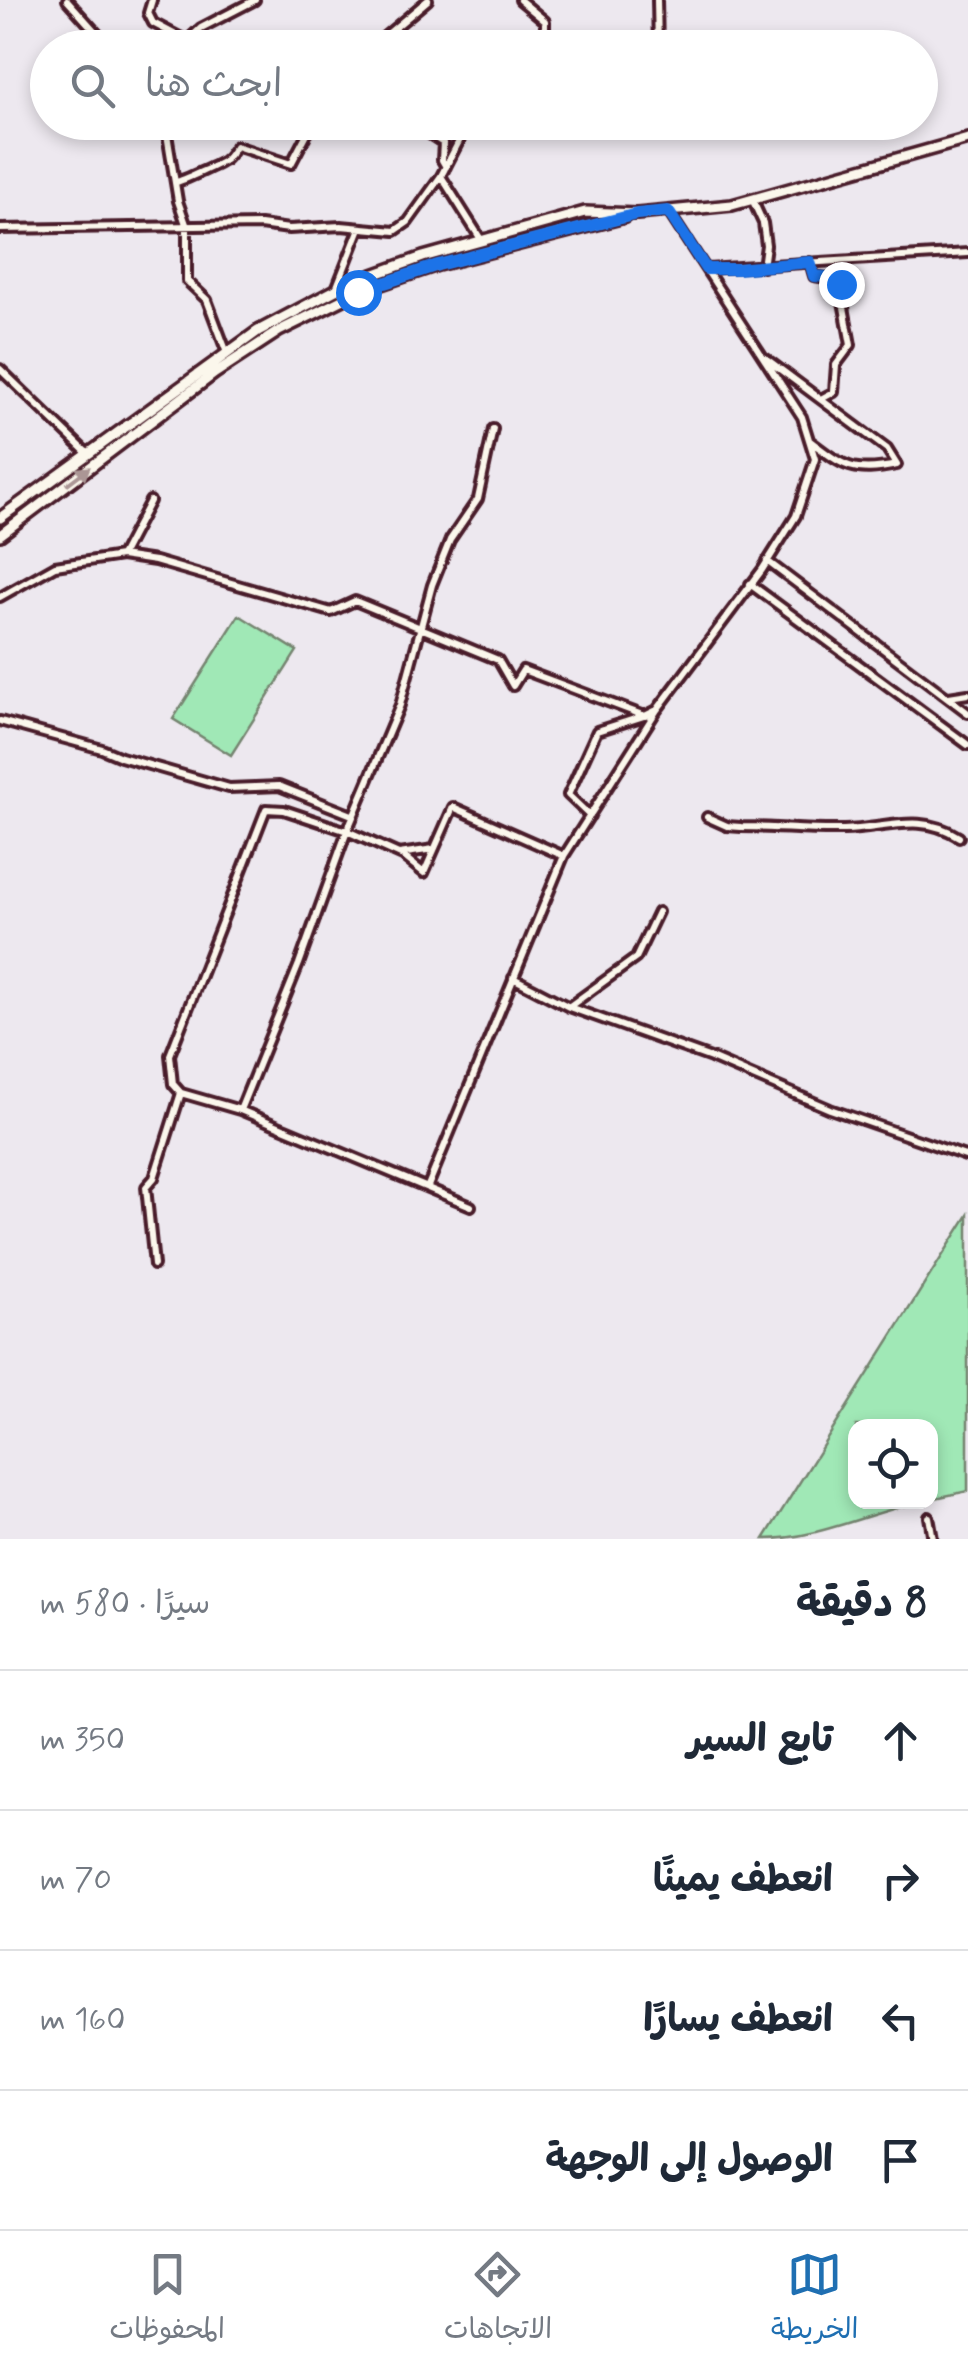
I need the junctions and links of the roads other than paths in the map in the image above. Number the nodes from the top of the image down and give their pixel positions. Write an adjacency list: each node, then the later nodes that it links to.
1 (67, 0): 7 (street)
2 (152, 0): 8 (street)
3 (255, 0): 9 (street)
4 (428, 0): 10 (street)
5 (520, 0): 11 (street)
6 (657, 0): 12 (street)
7 (94, 30)
8 (167, 30)
9 (198, 30)
10 (392, 30)
11 (546, 30)
12 (658, 30)
13 (968, 139): 21 (main road)
14 (168, 140): 20 (street)
15 (304, 140): 20 (street)
16 (438, 140): 18 (street)
17 (460, 140): 18 (street)
18 (446, 167): 19 (street)
19 (441, 176): 25 (street); 27 (street)
20 (176, 182): 24 (street)
21 (752, 199): 22 (main road); 30 (street)
22 (668, 211): 23 (main road); 31 (street)
23 (637, 214): 27 (main road); 40 (main road)
24 (187, 227): 25 (street); 26 (street); 33 (street)
25 (360, 228): 32 (street)
26 (0, 229)
27 (482, 241): 32 (main road)
28 (968, 253): 29 (street)
29 (810, 262): 30 (street); 36 (street)
30 (763, 267): 31 (street)
31 (706, 269): 34 (street)
32 (336, 290): 33 (main road)
33 (227, 353): 39 (main road)
34 (764, 358): 36 (street); 38 (street)
35 (0, 369): 39 (street)
36 (821, 398): 38 (street)
37 (494, 429): 51 (street)
38 (810, 440): 48 (street)
39 (91, 450): 40 (main road); 41 (main road)
40 (103, 458): 43 (main road, one-way to 40)
41 (34, 493): 43 (main road); 44 (main road)
42 (150, 501): 47 (street)
43 (42, 503): 45 (main road)
44 (4, 515): 45 (main road)
45 (16, 522): 46 (main road)
46 (0, 534)
47 (121, 556): 50 (street); 51 (street)
48 (767, 562): 49 (street); 53 (street)
49 (750, 584): 54 (street); 58 (street)
50 (0, 598)
51 (420, 626): 56 (street); 59 (street)
52 (968, 694): 53 (street)
53 (947, 697): 55 (street)
54 (656, 710): 56 (street); 60 (street)
55 (968, 712)
56 (645, 716): 60 (street)
57 (0, 722): 59 (street)
58 (968, 745)
59 (352, 815): 62 (street)
60 (590, 816): 66 (street)
61 (707, 817): 63 (street)
62 (347, 831): 65 (street); 70 (street); 71 (street)
63 (960, 837)
64 (434, 849): 65 (street); 65 (street); 66 (street)
65 (398, 854)
66 (564, 856): 68 (street)
67 (658, 912): 69 (street)
68 (513, 978): 69 (street); 73 (street)
69 (569, 1007): 72 (street)
70 (181, 1093): 71 (street); 75 (street)
71 (240, 1110): 73 (street)
72 (968, 1158)
73 (428, 1186): 74 (street)
74 (471, 1206)
75 (154, 1265)
76 (930, 1517): 77 (street)
77 (933, 1539)

